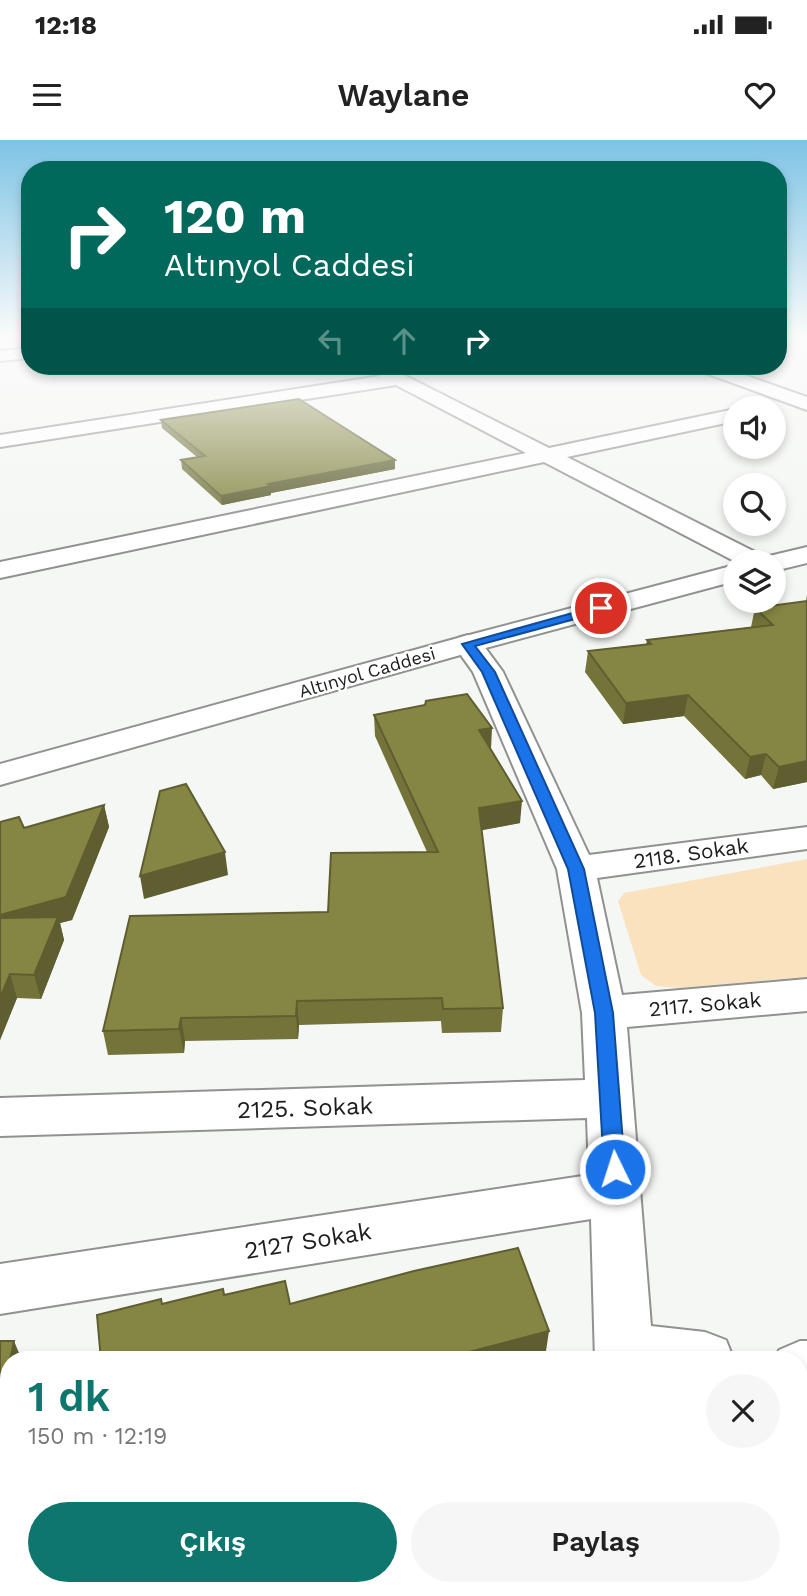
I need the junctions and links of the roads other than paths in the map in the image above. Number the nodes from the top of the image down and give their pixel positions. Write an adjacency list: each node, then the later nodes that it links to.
1 (233, 405): 4 (street)
2 (452, 405): 5 (street)
3 (723, 418): 5 (street)
4 (0, 441)
5 (550, 454): 6 (street); 9 (street)
6 (733, 550)
7 (807, 555): 8 (street)
8 (786, 560)
9 (0, 570)
10 (723, 576): 11 (street, Altınyol Caddesi)
11 (468, 644): 12 (street, Altınyol Caddesi); 14 (street)
12 (0, 775)
13 (807, 838): 14 (street, 2118. Sokak)
14 (576, 869): 16 (street)
15 (807, 995): 16 (street, 2117. Sokak)
16 (604, 1013): 17 (street)
17 (610, 1098): 18 (street, 2125. Sokak); 19 (street)
18 (0, 1117)
19 (617, 1193): 20 (street, 2127 Sokak); 21 (street)
20 (0, 1289)
21 (624, 1351)

